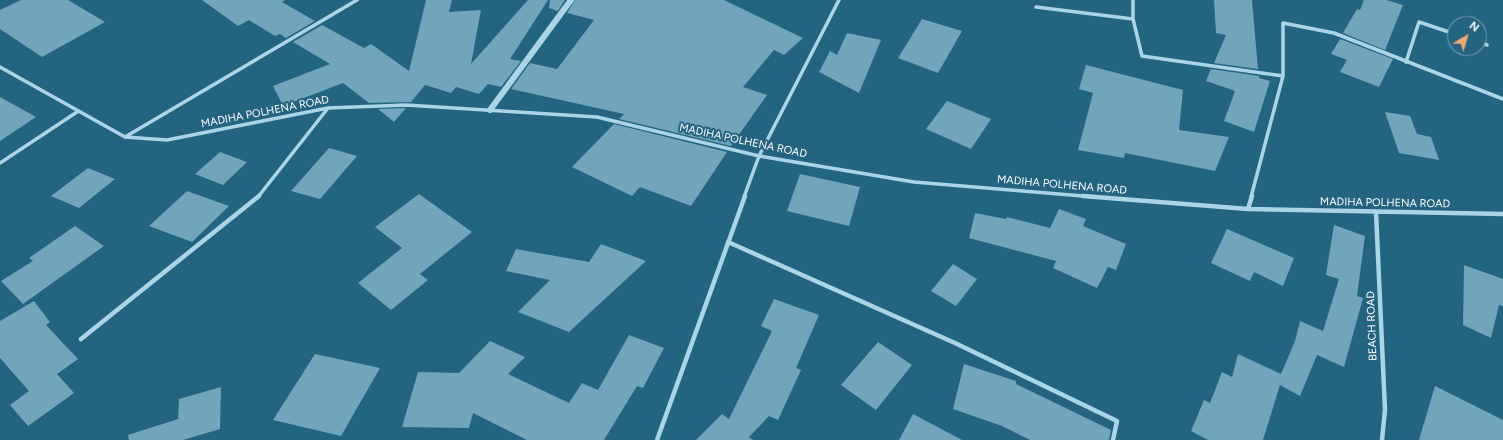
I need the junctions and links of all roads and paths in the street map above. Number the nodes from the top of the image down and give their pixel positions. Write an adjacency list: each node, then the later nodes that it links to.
1 (357, 0): 15 (street)
2 (571, 0): 13 (street)
3 (839, 0): 16 (street)
4 (1133, 0): 6 (street)
5 (1036, 7): 6 (street)
6 (1132, 19): 10 (street)
7 (1447, 31): 8 (street)
8 (1406, 62): 10 (street); 11 (street)
9 (0, 67): 14 (street, MADIHA POLHENA ROAD)
10 (1283, 76): 18 (street)
11 (1503, 99)
12 (328, 108): 13 (street, MADIHA POLHENA ROAD); 15 (street, MADIHA POLHENA ROAD); 22 (street)
13 (490, 110): 16 (street, MADIHA POLHENA ROAD)
14 (77, 112): 15 (street, MADIHA POLHENA ROAD); 17 (street)
15 (125, 137)
16 (759, 156): 18 (street, MADIHA POLHENA ROAD); 21 (street)
17 (0, 163)
18 (1248, 209): 19 (street, MADIHA POLHENA ROAD)
19 (1376, 212): 20 (street, MADIHA POLHENA ROAD); 25 (street, BEACH ROAD)
20 (1503, 214)
21 (728, 242): 23 (street); 24 (street)
22 (81, 339)
23 (657, 440)
24 (1113, 440)
25 (1382, 440)

